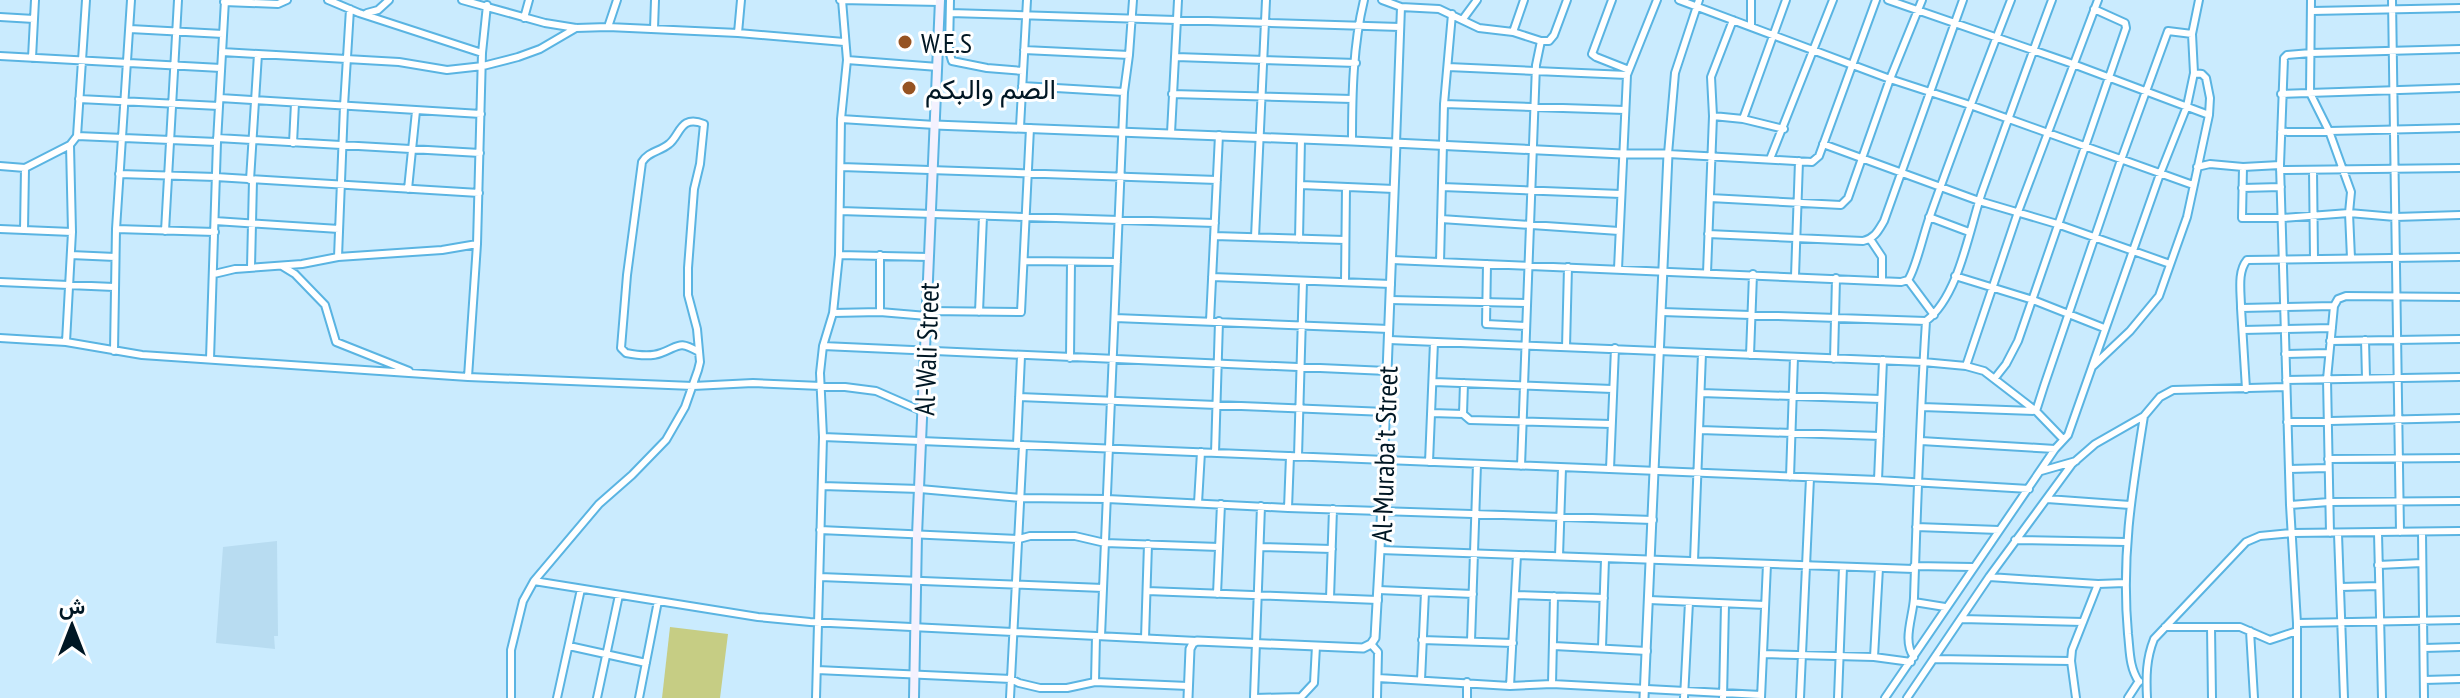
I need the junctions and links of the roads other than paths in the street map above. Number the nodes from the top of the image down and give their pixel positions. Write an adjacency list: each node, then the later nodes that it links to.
1 (35, 0): 59 (street)
2 (86, 0): 95 (street)
3 (131, 0): 70 (street)
4 (178, 0): 72 (street)
5 (287, 0): 40 (street)
6 (328, 0): 47 (street)
7 (389, 0): 52 (street)
8 (462, 0): 44 (street)
9 (529, 0): 58 (street)
10 (617, 0): 66 (street)
11 (655, 0): 71 (street)
12 (741, 0): 74 (street)
13 (841, 0): 41 (street); 80 (street)
14 (950, 0): 53 (street)
15 (1027, 0): 55 (street)
16 (1133, 0): 57 (street)
17 (1178, 0): 61 (street)
18 (1266, 0): 64 (street)
19 (1364, 0): 67 (street)
20 (1382, 0): 45 (street)
21 (1477, 0): 60 (street)
22 (1524, 0): 73 (street)
23 (1567, 0): 79 (street)
24 (1612, 0): 109 (street)
25 (1657, 0): 109 (street)
26 (1679, 0): 43 (street)
27 (1751, 0): 65 (street)
28 (1786, 0): 77 (street)
29 (1833, 0): 83 (street)
30 (1876, 0): 101 (street)
31 (1888, 0): 49 (street)
32 (1922, 0): 49 (street)
33 (1963, 0): 63 (street)
34 (2011, 0): 78 (street)
35 (2052, 0): 84 (street)
36 (2098, 0): 48 (street)
37 (2199, 0): 76 (street)
38 (2311, 0): 51 (street)
39 (2392, 0): 50 (street)
40 (224, 1): 75 (street)
41 (940, 1): 104 (main road, Al-Wali Street)
42 (1432, 4): 45 (street); 54 (street)
43 (1698, 4): 62 (street); 174 (street)
44 (487, 5): 58 (street); 87 (street)
45 (1401, 7): 68 (street, Al-Muraba't Street)
46 (2460, 8): 50 (street)
47 (350, 9): 52 (street); 94 (street)
48 (2094, 9): 100 (street); 111 (street)
49 (1918, 10): 63 (street); 112 (street)
50 (2392, 10): 51 (street); 85 (street)
51 (2312, 11): 88 (street)
52 (359, 13): 87 (street)
53 (950, 13): 55 (street); 107 (street)
54 (1452, 14): 60 (street); 105 (street)
55 (1026, 15): 57 (street); 82 (street)
56 (0, 17): 59 (street)
57 (1131, 17): 61 (street); 90 (street)
58 (524, 18): 69 (street)
59 (34, 19): 93 (street)
60 (1463, 19): 73 (street)
61 (1177, 20): 64 (street); 92 (street)
62 (1733, 20): 65 (street); 139 (street)
63 (1955, 23): 78 (street); 117 (street)
64 (1266, 24): 67 (street); 97 (street)
65 (1751, 26): 77 (street)
66 (608, 27): 69 (street); 71 (street)
67 (1357, 27): 68 (street); 99 (street)
68 (1400, 27): 164 (street, Al-Muraba't Street)
69 (576, 28): 103 (street)
70 (130, 29): 72 (street); 98 (street)
71 (654, 29): 74 (street)
72 (176, 32): 75 (street); 102 (street)
73 (1513, 32): 79 (street)
74 (738, 33): 80 (street)
75 (223, 34): 86 (street)
76 (2192, 34): 110 (street); 118 (street)
77 (1773, 35): 83 (street); 141 (street)
78 (1996, 38): 84 (street); 131 (street)
79 (1541, 41): 108 (street)
80 (844, 42): 96 (street)
81 (2460, 49): 85 (street)
82 (1024, 50): 90 (street); 107 (street)
83 (1814, 50): 101 (street); 147 (street)
84 (2033, 51): 100 (street); 142 (street)
85 (2392, 51): 88 (street); 115 (street)
86 (222, 52): 89 (street); 106 (street)
87 (482, 53): 103 (street)
88 (2311, 53): 119 (street); 121 (street)
89 (258, 54): 94 (street); 125 (street)
90 (1129, 55): 116 (street)
91 (0, 56): 93 (street)
92 (1176, 57): 97 (street); 120 (street)
93 (32, 58): 95 (street)
94 (347, 59): 103 (street); 132 (street)
95 (81, 60): 98 (street); 123 (street)
96 (847, 60): 104 (street); 140 (street)
97 (1265, 61): 99 (street); 122 (street)
98 (128, 63): 102 (street); 126 (street)
99 (1356, 63): 124 (street)
100 (2073, 64): 111 (street); 153 (street)
101 (1853, 65): 112 (street); 165 (street)
102 (174, 66): 106 (street); 128 (street)
103 (483, 66): 137 (street)
104 (938, 67): 143 (main road, Al-Wali Street)
105 (1448, 67): 108 (street); 130 (street)
106 (221, 68): 127 (street)
107 (1023, 71): 113 (street)
108 (1537, 72): 109 (street); 134 (street)
109 (1628, 72): 135 (street)
110 (2194, 73): 133 (street); 138 (street)
111 (2109, 78): 118 (street); 168 (street)
112 (1890, 79): 117 (street); 176 (street)
113 (1022, 86): 116 (street); 144 (street)
114 (2460, 88): 115 (street)
115 (2393, 91): 119 (street); 150 (street)
116 (1124, 92): 148 (street)
117 (1930, 92): 131 (street); 191 (street)
118 (2147, 93): 133 (street); 178 (street)
119 (2310, 93): 121 (street); 149 (street)
120 (1172, 94): 122 (street); 152 (street)
121 (2281, 94): 151 (street)
122 (1262, 97): 124 (street); 157 (street)
123 (79, 99): 126 (street); 155 (street)
124 (1352, 99): 162 (street)
125 (256, 100): 127 (street); 129 (street); 161 (street)
126 (124, 101): 128 (street); 156 (street)
127 (219, 102): 128 (street); 160 (street)
128 (172, 103): 159 (street)
129 (295, 103): 132 (street); 163 (street)
130 (1444, 104): 134 (street); 167 (street)
131 (1970, 105): 142 (street); 205 (street)
132 (344, 106): 136 (street); 169 (street)
133 (2187, 106): 138 (street); 194 (street)
134 (1534, 107): 135 (street); 170 (street)
135 (1625, 110): 173 (street)
136 (416, 111): 137 (street); 171 (street)
137 (481, 114): 172 (street)
138 (2209, 115): 182 (street)
139 (1713, 116): 141 (street); 175 (street)
140 (841, 119): 143 (street); 181 (street)
141 (1743, 119): 147 (street)
142 (2008, 119): 153 (street); 215 (street)
143 (935, 125): 144 (street); 190 (main road, Al-Wali Street)
144 (1020, 127): 145 (street)
145 (1030, 128): 148 (street); 192 (street)
146 (2460, 128): 150 (street)
147 (1784, 129): 177 (street)
148 (1122, 131): 152 (street); 197 (street)
149 (2329, 131): 150 (street); 151 (street); 188 (street)
150 (2394, 131): 189 (street)
151 (2281, 132): 184 (street)
152 (1171, 133): 154 (street)
153 (2048, 133): 168 (street); 217 (street)
154 (1219, 135): 157 (street); 199 (street)
155 (77, 136): 156 (street); 166 (street)
156 (121, 136): 159 (street); 193 (street)
157 (1260, 137): 158 (street); 245 (street)
158 (1301, 139): 162 (street); 201 (street)
159 (170, 140): 160 (street); 195 (street)
160 (217, 140): 161 (street); 196 (street)
161 (252, 140): 163 (street); 198 (street)
162 (1352, 141): 164 (street)
163 (293, 143): 169 (street)
164 (1396, 143): 167 (street); 209 (street, Al-Muraba't Street)
165 (1823, 144): 176 (street); 179 (street)
166 (70, 145): 185 (street); 240 (street)
167 (1442, 145): 170 (street); 204 (street)
168 (2085, 145): 178 (street); 232 (street)
169 (342, 146): 171 (street); 200 (street)
170 (1534, 149): 173 (street); 210 (street)
171 (412, 150): 172 (street); 208 (street)
172 (480, 153): 211 (street)
173 (1622, 154): 174 (street); 212 (street)
174 (1668, 154): 175 (street); 276 (street)
175 (1711, 156): 177 (street); 213 (street)
176 (1863, 158): 191 (street); 214 (street)
177 (1770, 159): 179 (street)
178 (2121, 160): 194 (street); 246 (street)
179 (1799, 161): 214 (street)
180 (0, 166): 185 (street)
181 (841, 167): 190 (street); 216 (street)
182 (2197, 167): 183 (street); 202 (street)
183 (2243, 167): 184 (street); 207 (street)
184 (2280, 167): 187 (street); 206 (street)
185 (25, 168): 237 (street)
186 (2460, 168): 189 (street)
187 (2313, 170): 188 (street); 220 (street)
188 (2342, 170): 189 (street); 218 (street)
189 (2395, 170): 225 (street)
190 (933, 171): 192 (street); 219 (main road, Al-Wali Street)
191 (1900, 171): 205 (street); 249 (street)
192 (1029, 173): 197 (street); 223 (street)
193 (119, 174): 195 (street); 235 (street)
194 (2160, 174): 202 (street); 252 (street)
195 (168, 175): 196 (street); 238 (street)
196 (216, 177): 198 (street); 228 (street)
197 (1121, 178): 199 (street); 229 (street)
198 (252, 180): 200 (street); 231 (street)
199 (1217, 180): 230 (street)
200 (340, 185): 208 (street); 236 (street)
201 (1301, 185): 203 (street); 247 (street)
202 (2193, 185): 270 (street)
203 (1346, 187): 209 (street); 250 (street)
204 (1442, 187): 210 (street); 227 (street)
205 (1940, 187): 215 (street); 224 (street)
206 (2281, 187): 207 (street); 226 (street)
207 (2242, 188): 226 (street)
208 (408, 189): 211 (street)
209 (1394, 189): 264 (street, Al-Muraba't Street)
210 (1532, 190): 212 (street); 233 (street)
211 (479, 193): 251 (street)
212 (1621, 194): 239 (street)
213 (1710, 198): 214 (street); 243 (street)
214 (1797, 201): 248 (street)
215 (1979, 201): 217 (street); 242 (street)
216 (840, 211): 219 (street); 254 (street)
217 (2018, 212): 232 (street); 292 (street)
218 (2349, 213): 220 (street); 225 (street); 262 (street)
219 (931, 215): 222 (street); 258 (main road, Al-Wali Street)
220 (2314, 215): 226 (street); 261 (street)
221 (2460, 215): 225 (street)
222 (983, 216): 223 (street); 303 (street)
223 (1026, 217): 229 (street); 265 (street)
224 (1929, 217): 242 (street); 285 (street)
225 (2395, 217): 263 (street)
226 (2283, 218): 260 (street)
227 (1441, 219): 233 (street); 268 (street)
228 (215, 221): 231 (street); 241 (street)
229 (1119, 221): 230 (street); 267 (street)
230 (1215, 223): 244 (street)
231 (252, 224): 236 (street); 273 (street)
232 (2057, 224): 246 (street); 296 (street)
233 (1530, 225): 239 (street); 272 (street)
234 (0, 229): 237 (street)
235 (116, 229): 238 (street); 256 (street)
236 (339, 229): 257 (street)
237 (24, 230): 240 (street)
238 (165, 231): 241 (street)
239 (1619, 231): 275 (street)
240 (72, 232): 253 (street)
241 (215, 232): 278 (street)
242 (1969, 232): 281 (street)
243 (1708, 234): 248 (street); 277 (street)
244 (1214, 236): 245 (street); 282 (street)
245 (1255, 237): 247 (street)
246 (2094, 238): 252 (street); 308 (street)
247 (1299, 239): 250 (street)
248 (1796, 239): 249 (street); 280 (street)
249 (1870, 239): 284 (street)
250 (1345, 240): 288 (street)
251 (477, 244): 257 (street); 356 (street)
252 (2134, 252): 270 (street); 317 (street)
253 (71, 255): 256 (street); 290 (street)
254 (839, 255): 255 (street); 305 (street)
255 (880, 255): 258 (street); 302 (street)
256 (115, 257): 291 (street)
257 (338, 257): 271 (street)
258 (929, 257): 306 (main road, Al-Wali Street)
259 (2460, 257): 263 (street)
260 (2284, 258): 261 (street); 299 (street); 301 (street)
261 (2314, 258): 262 (street)
262 (2351, 258): 263 (street)
263 (2396, 258): 293 (street)
264 (1392, 260): 268 (street); 289 (street, Al-Muraba't Street)
265 (1025, 261): 266 (street); 303 (street)
266 (1071, 262): 267 (street); 344 (street)
267 (1117, 262): 310 (street)
268 (1440, 262): 269 (street)
269 (1487, 264): 272 (street); 297 (street)
270 (2170, 264): 353 (street)
271 (278, 265): 273 (street); 355 (street)
272 (1529, 266): 274 (street); 298 (street)
273 (251, 267): 278 (street)
274 (1568, 267): 275 (street); 332 (street)
275 (1618, 269): 276 (street)
276 (1664, 271): 277 (street); 304 (street)
277 (1707, 273): 279 (street)
278 (214, 274): 345 (street)
279 (1753, 274): 280 (street); 309 (street)
280 (1795, 276): 283 (street)
281 (1955, 276): 292 (street); 307 (street)
282 (1212, 277): 286 (street); 312 (street)
283 (1836, 278): 284 (street); 311 (street)
284 (1882, 280): 285 (street)
285 (1908, 280): 307 (street)
286 (1303, 281): 288 (street); 315 (street)
287 (0, 282): 290 (street)
288 (1345, 282): 289 (street)
289 (1391, 284): 295 (street, Al-Muraba't Street)
290 (69, 286): 291 (street); 328 (street)
291 (114, 287): 334 (street)
292 (1992, 288): 296 (street); 352 (street)
293 (2396, 297): 294 (street); 300 (street); 323 (street)
294 (2460, 297)
295 (1390, 300): 297 (street); 319 (street, Al-Muraba't Street)
296 (2033, 300): 308 (street); 359 (street)
297 (1486, 302): 298 (street); 316 (street)
298 (1527, 303): 316 (street)
299 (2285, 305): 300 (street); 301 (street); 320 (street)
300 (2334, 306): 318 (street)
301 (2241, 308): 321 (street)
302 (880, 312): 305 (street); 306 (street)
303 (979, 312): 306 (street)
304 (1662, 312): 309 (street); 336 (street)
305 (833, 313): 331 (street)
306 (927, 313): 335 (main road, Al-Wali Street)
307 (1934, 315): 314 (street)
308 (2068, 315): 317 (street); 378 (street)
309 (1752, 316): 311 (street); 341 (street)
310 (1115, 318): 312 (street); 346 (street)
311 (1836, 318): 314 (street); 347 (street)
312 (1210, 321): 313 (street)
313 (1219, 321): 315 (street); 350 (street)
314 (1926, 321): 349 (street)
315 (1302, 325): 319 (street); 351 (street)
316 (1526, 326): 330 (street)
317 (2104, 328): 353 (street)
318 (2332, 328): 320 (street); 327 (street)
319 (1389, 329): 325 (street, Al-Muraba't Street)
320 (2285, 329): 321 (street); 340 (street)
321 (2243, 330): 369 (street)
322 (0, 338): 328 (street)
323 (2397, 339): 324 (street); 326 (street); 357 (street)
324 (2460, 339)
325 (1389, 340): 329 (street); 354 (street, Al-Muraba't Street)
326 (2365, 340): 327 (street); 360 (street)
327 (2330, 341): 339 (street)
328 (66, 342): 334 (street)
329 (1434, 342): 330 (street); 362 (street)
330 (1525, 345): 332 (street); 365 (street)
331 (823, 346): 335 (street); 367 (street)
332 (1566, 347): 333 (street)
333 (1615, 348): 336 (street); 368 (street)
334 (114, 351): 345 (street)
335 (925, 351): 342 (street); 379 (main road, Al-Wali Street)
336 (1659, 351): 338 (street); 416 (street)
337 (699, 352): 337 (street); 366 (street)
338 (1702, 353): 341 (street); 370 (street)
339 (2329, 353): 340 (street); 361 (street)
340 (2285, 354): 364 (street)
341 (1750, 355): 343 (street)
342 (1021, 356): 344 (street); 372 (street)
343 (1794, 357): 347 (street); 371 (street)
344 (1070, 358): 346 (street)
345 (210, 359): 355 (street)
346 (1113, 359): 350 (street); 374 (street)
347 (1834, 359): 348 (street)
348 (1883, 360): 349 (street); 373 (street)
349 (1923, 362): 352 (street); 376 (street)
350 (1218, 364): 351 (street); 375 (street)
351 (1300, 366): 354 (street); 377 (street)
352 (1966, 366): 359 (street)
353 (2092, 368): 394 (street)
354 (1387, 371): 380 (street, Al-Muraba't Street)
355 (413, 373): 356 (street)
356 (468, 377): 366 (street)
357 (2398, 377): 358 (street); 360 (street); 385 (street)
358 (2460, 377)
359 (1995, 378): 378 (street)
360 (2366, 378): 361 (street)
361 (2327, 379): 364 (street); 386 (street)
362 (1434, 382): 363 (street); 381 (street)
363 (1464, 383): 365 (street); 382 (street)
364 (2286, 384): 369 (street); 388 (street)
365 (1523, 385): 368 (street); 387 (street)
366 (693, 386): 367 (street); 478 (street)
367 (821, 387): 379 (street); 393 (street)
368 (1612, 389): 389 (street)
369 (2246, 389): 383 (street)
370 (1701, 393): 371 (street); 390 (street)
371 (1792, 396): 373 (street); 391 (street)
372 (1019, 397): 374 (street); 397 (street)
373 (1881, 399): 392 (street)
374 (1111, 401): 375 (street); 398 (street)
375 (1218, 405): 377 (street); 401 (street)
376 (1922, 407): 378 (street); 395 (street)
377 (1300, 408): 380 (street); 403 (street)
378 (2036, 411): 394 (street)
379 (924, 412): 396 (main road, Al-Wali Street)
380 (1386, 412): 408 (street, Al-Muraba't Street)
381 (1432, 413): 382 (street); 409 (street)
382 (1463, 414): 387 (street)
383 (2144, 416): 407 (street); 434 (street)
384 (2460, 418): 385 (street)
385 (2398, 419): 386 (street); 406 (street)
386 (2328, 420): 388 (street); 405 (street)
387 (1522, 421): 389 (street); 411 (street)
388 (2287, 422): 415 (street)
389 (1611, 424): 414 (street)
390 (1700, 430): 391 (street); 418 (street)
391 (1791, 434): 392 (street); 419 (street)
392 (1880, 436): 421 (street)
393 (823, 437): 396 (street); 423 (street)
394 (2063, 439): 399 (street)
395 (1921, 441): 399 (street); 422 (street)
396 (922, 442): 397 (street); 424 (main road, Al-Wali Street)
397 (1020, 444): 398 (street); 426 (street)
398 (1109, 448): 400 (street); 427 (street)
399 (2055, 449): 417 (street)
400 (1201, 452): 401 (street); 432 (street)
401 (1215, 453): 402 (street)
402 (1290, 456): 403 (street); 437 (street)
403 (1298, 456): 408 (street)
404 (2460, 458): 406 (street)
405 (2328, 459): 406 (street); 413 (street)
406 (2399, 459): 431 (street)
407 (2076, 460): 417 (street); 428 (street)
408 (1384, 461): 409 (street); 439 (street, Al-Muraba't Street)
409 (1429, 462): 410 (street)
410 (1477, 464): 411 (street); 440 (street)
411 (1521, 466): 412 (street)
412 (1562, 468): 414 (street); 441 (street)
413 (2328, 468): 415 (street); 430 (street)
414 (1610, 469): 416 (street)
415 (2289, 469): 435 (street)
416 (1655, 471): 418 (street); 442 (street)
417 (2041, 471): 425 (street)
418 (1698, 473): 419 (street); 467 (street)
419 (1790, 477): 420 (street)
420 (1810, 478): 421 (street); 471 (street)
421 (1878, 480): 422 (street)
422 (1917, 483): 425 (street); 443 (street)
423 (822, 486): 424 (street); 444 (street)
424 (920, 489): 426 (street); 452 (main road, Al-Wali Street)
425 (2029, 489): 445 (street)
426 (1020, 498): 427 (street); 453 (street)
427 (1107, 499): 432 (street); 456 (street)
428 (2047, 499): 434 (street); 454 (street)
429 (2460, 501): 431 (street)
430 (2329, 502): 431 (street); 435 (street); 451 (street)
431 (2400, 502): 447 (street)
432 (1198, 503): 433 (street)
433 (1221, 504): 436 (street); 458 (street)
434 (2130, 505): 455 (street)
435 (2290, 505): 448 (street)
436 (1261, 506): 437 (street); 459 (street)
437 (1288, 508): 438 (street)
438 (1333, 509): 439 (street); 460 (street)
439 (1382, 510): 440 (street); 461 (street, Al-Muraba't Street)
440 (1476, 513): 441 (street); 462 (street)
441 (1560, 515): 442 (street); 464 (street)
442 (1653, 520): 466 (street)
443 (1916, 527): 445 (street); 473 (street)
444 (820, 530): 452 (street); 476 (street)
445 (1999, 530): 474 (street)
446 (2460, 531): 450 (street)
447 (2400, 532): 449 (street); 450 (street)
448 (2292, 533): 451 (street); 513 (street); 515 (street)
449 (2378, 533): 451 (street); 470 (street)
450 (2422, 533): 468 (street)
451 (2334, 534): 484 (street)
452 (917, 535): 453 (street); 479 (main road, Al-Wali Street)
453 (1019, 539): 456 (street); 480 (street)
454 (2015, 540): 455 (street); 477 (street)
455 (2126, 542): 481 (street)
456 (1105, 543): 457 (street); 485 (street)
457 (1148, 544): 458 (street); 488 (street)
458 (1219, 547): 490 (street)
459 (1260, 547): 460 (street); 493 (street)
460 (1332, 549): 496 (street)
461 (1380, 550): 462 (street); 487 (street, Al-Muraba't Street)
462 (1475, 553): 463 (street); 491 (street)
463 (1517, 555): 464 (street); 494 (street)
464 (1559, 556): 465 (street)
465 (1605, 559): 466 (street); 497 (street)
466 (1650, 559): 467 (street); 499 (street)
467 (1694, 561): 469 (street)
468 (2422, 563): 470 (street); 512 (street)
469 (1767, 564): 471 (street); 504 (street)
470 (2378, 565): 483 (street)
471 (1806, 566): 472 (street); 536 (street)
472 (1843, 567): 475 (street); 537 (street)
473 (1914, 567): 474 (street); 475 (street); 502 (street)
474 (1972, 567): 505 (street)
475 (1879, 568): 538 (street)
476 (820, 577): 479 (street); 508 (street)
477 (1989, 577): 482 (street); 506 (street)
478 (534, 581): 486 (street); 561 (street)
479 (917, 582): 480 (street); 516 (main road, Al-Wali Street)
480 (1017, 583): 485 (street); 517 (street)
481 (2125, 583): 482 (street); 553 (street)
482 (2098, 584): 509 (street)
483 (2379, 586): 484 (street); 511 (street)
484 (2340, 587): 510 (street)
485 (1103, 588): 519 (street)
486 (581, 589): 492 (street); 527 (street)
487 (1378, 590): 489 (street); 498 (street, Al-Muraba't Street)
488 (1147, 591): 490 (street); 520 (street)
489 (1425, 592): 491 (street); 521 (street)
490 (1217, 594): 493 (street)
491 (1473, 594): 523 (street)
492 (619, 595): 500 (street); 534 (street)
493 (1257, 595): 496 (street); 524 (street)
494 (1515, 595): 495 (street); 525 (street)
495 (1554, 596): 497 (street); 529 (street)
496 (1330, 598): 498 (street)
497 (1604, 598): 530 (street)
498 (1378, 600): 526 (street, Al-Muraba't Street)
499 (1649, 600): 501 (street); 533 (street)
500 (658, 601): 508 (street); 542 (street)
501 (1689, 602): 503 (street); 558 (street)
502 (1914, 602): 505 (street); 540 (street)
503 (1725, 604): 504 (street); 559 (street)
504 (1765, 605): 535 (street)
505 (1945, 607): 540 (street)
506 (1961, 619): 509 (street); 539 (street)
507 (2460, 620): 512 (street)
508 (819, 622): 516 (street); 543 (street)
509 (2083, 622): 541 (street)
510 (2341, 622): 511 (street); 515 (street); 583 (street)
511 (2380, 622): 512 (street); 584 (street)
512 (2424, 622): 532 (street)
513 (2165, 627): 514 (street); 544 (street)
514 (2211, 627): 518 (street); 580 (street)
515 (2297, 627): 518 (street); 582 (street)
516 (916, 628): 517 (street); 545 (main road, Al-Wali Street)
517 (1013, 631): 519 (street); 547 (street)
518 (2250, 631): 581 (street)
519 (1099, 636): 520 (street); 551 (street)
520 (1145, 638): 522 (street)
521 (1422, 640): 523 (street); 549 (street)
522 (1197, 641): 524 (street); 555 (street)
523 (1471, 641): 525 (street)
524 (1256, 643): 528 (street); 569 (street)
525 (1513, 643): 556 (street)
526 (1371, 644): 528 (street); 546 (street)
527 (569, 646): 534 (street); 562 (street)
528 (1316, 646): 570 (street)
529 (1554, 646): 530 (street); 554 (street)
530 (1602, 647): 533 (street)
531 (2460, 647): 532 (street)
532 (2424, 648): 550 (street)
533 (1647, 651): 557 (street)
534 (607, 654): 542 (street); 563 (street)
535 (1764, 654): 536 (street); 560 (street)
536 (1802, 655): 537 (street); 573 (street)
537 (1840, 657): 538 (street); 574 (street)
538 (1874, 657): 540 (street)
539 (1934, 659): 541 (street); 576 (street)
540 (1913, 660): 575 (street)
541 (2071, 661): 577 (street)
542 (646, 663): 564 (street)
543 (817, 670): 545 (street); 565 (street)
544 (2146, 671): 553 (street); 579 (street)
545 (915, 675): 547 (street); 566 (main road, Al-Wali Street)
546 (1378, 678): 549 (street); 571 (street)
547 (1011, 679): 551 (street); 567 (street)
548 (2460, 679): 550 (street)
549 (1421, 680): 552 (street)
550 (2424, 680): 585 (street)
551 (1095, 682): 555 (street)
552 (1467, 682): 556 (street); 572 (street)
553 (2139, 682): 578 (street)
554 (1552, 684): 556 (street); 557 (street)
555 (1188, 686): 568 (street)
556 (1510, 686)
557 (1644, 694): 558 (street)
558 (1684, 695): 559 (street)
559 (1724, 695): 560 (street)
560 (1761, 696)
561 (511, 698)
562 (557, 698)
563 (597, 698)
564 (639, 698)
565 (816, 698)
566 (914, 698)
567 (1010, 698)
568 (1188, 698)
569 (1254, 698): 570 (street)
570 (1301, 698)
571 (1377, 698)
572 (1467, 698)
573 (1800, 698)
574 (1838, 698)
575 (1885, 698)
576 (1907, 698)
577 (2076, 698)
578 (2128, 698)
579 (2147, 698)
580 (2212, 698)
581 (2254, 698)
582 (2297, 698)
583 (2344, 698)
584 (2382, 698)
585 (2424, 698)

